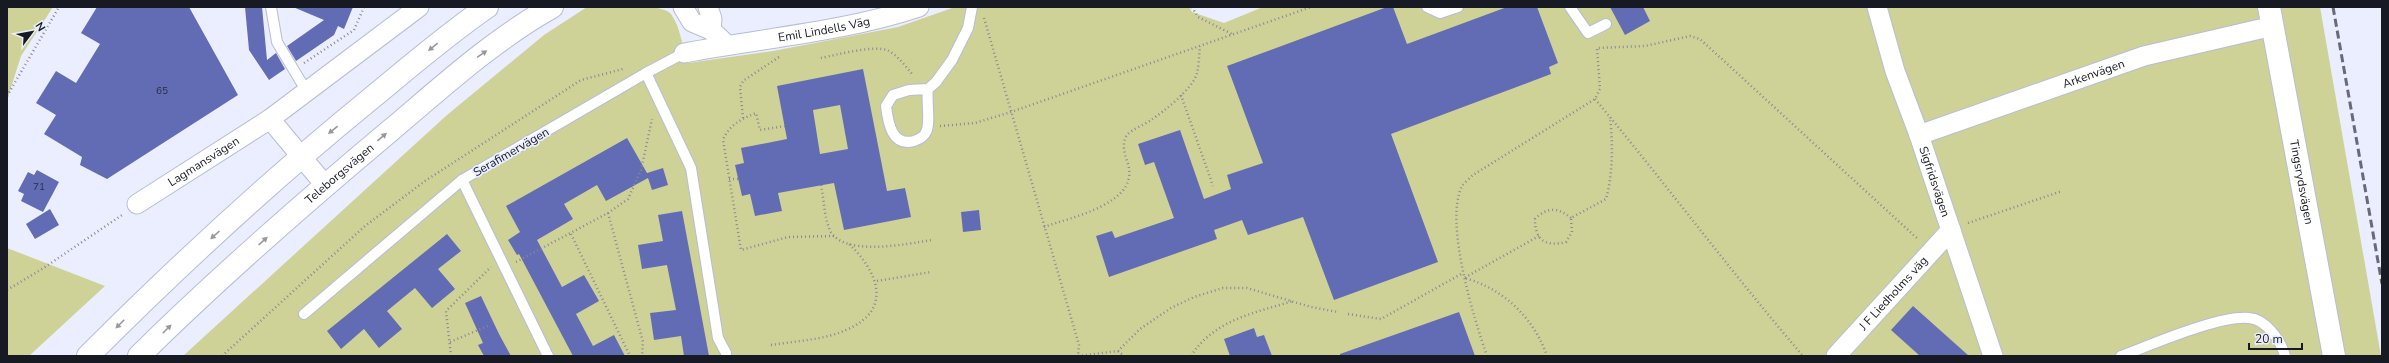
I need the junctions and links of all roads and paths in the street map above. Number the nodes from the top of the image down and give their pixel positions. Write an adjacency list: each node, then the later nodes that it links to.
1 (59, 7): 33 (path)
2 (271, 7): 27 (lane)
3 (364, 7): 27 (path)
4 (419, 7): 31 (street, Lagmansvägen)
5 (487, 7): 43 (main road, one-way to 43)
6 (552, 7): 47 (main road, Teleborgsvägen, one-way to 6)
7 (683, 7): 20 (street)
8 (708, 7): 20 (street)
9 (919, 7): 22 (street, Emil Lindells Väg)
10 (972, 7): 29 (lane)
11 (1192, 7): 21 (path)
12 (1311, 7): 21 (path)
13 (1427, 7): 14 (lane)
14 (1458, 7)
15 (1570, 7): 19 (lane)
16 (1877, 7): 42 (street, Sigfridsvägen)
17 (984, 14): 36 (path)
18 (2271, 16): 42 (street, Arkenvägen); 93 (main road, Tingsrydsvägen)
19 (1606, 24)
20 (711, 30): 22 (street)
21 (1232, 35): 23 (path)
22 (728, 45): 24 (street, Emil Lindells Väg)
23 (1200, 46): 32 (path); 36 (path)
24 (684, 53): 28 (lane, Serafimervägen)
25 (786, 53): 38 (path)
26 (821, 58): 30 (path)
27 (294, 70): 31 (lane)
28 (646, 73): 34 (lane); 45 (lane, Serafimervägen)
29 (928, 89): 30 (lane); 41 (lane)
30 (916, 90): 41 (lane)
31 (307, 92): 39 (street, Lagmansvägen)
32 (1181, 95): 49 (path); 54 (path)
33 (7, 96)
34 (657, 97): 52 (path); 76 (lane)
35 (1595, 100): 37 (path); 61 (path); 64 (path)
36 (1011, 112): 41 (path); 54 (path)
37 (1610, 117): 53 (path); 88 (path)
38 (743, 118): 40 (path); 46 (path)
39 (270, 120): 43 (street); 51 (street, Lagmansvägen)
40 (784, 126)
41 (928, 126)
42 (1919, 135): 55 (street, Sigfridsvägen)
43 (301, 156): 47 (street); 77 (main road, one-way to 77)
44 (738, 179): 46 (path)
45 (462, 180): 62 (lane, Serafimervägen); 70 (lane)
46 (729, 180): 57 (path)
47 (325, 185): 78 (main road, Teleborgsvägen, one-way to 47)
48 (821, 185): 57 (path)
49 (1213, 186)
50 (2062, 191): 55 (path)
51 (137, 204): 67 (path)
52 (608, 213): 56 (path); 82 (path)
53 (1571, 218): 58 (path); 58 (path)
54 (1044, 227): 83 (path)
55 (1951, 230): 61 (street, J F Liedholms väg); 90 (street, Sigfridsvägen)
56 (571, 234): 62 (path); 81 (path)
57 (834, 236): 60 (path)
58 (1539, 236): 65 (path)
59 (931, 240): 60 (path)
60 (848, 243): 66 (path)
61 (1931, 251): 89 (street, J F Liedholms väg)
62 (503, 263): 73 (path); 80 (lane, Serafimervägen)
63 (930, 272): 66 (path)
64 (1463, 273): 65 (path); 71 (path)
65 (1464, 278): 86 (path); 87 (path)
66 (877, 281): 74 (path)
67 (7, 290)
68 (1293, 301): 69 (path); 75 (path); 85 (path)
69 (1338, 312)
70 (304, 314)
71 (1348, 314)
72 (490, 325): 73 (path)
73 (450, 342): 79 (path)
74 (771, 345)
75 (1118, 351): 83 (path); 84 (path)
76 (726, 353)
77 (88, 356)
78 (139, 356)
79 (451, 356)
80 (548, 356)
81 (630, 356)
82 (642, 356)
83 (1078, 356)
84 (1124, 356)
85 (1191, 356)
86 (1486, 356)
87 (1547, 356)
88 (1803, 356)
89 (1836, 356)
90 (1992, 356)
91 (2121, 356): 92 (lane)
92 (2285, 356)
93 (2334, 356)

